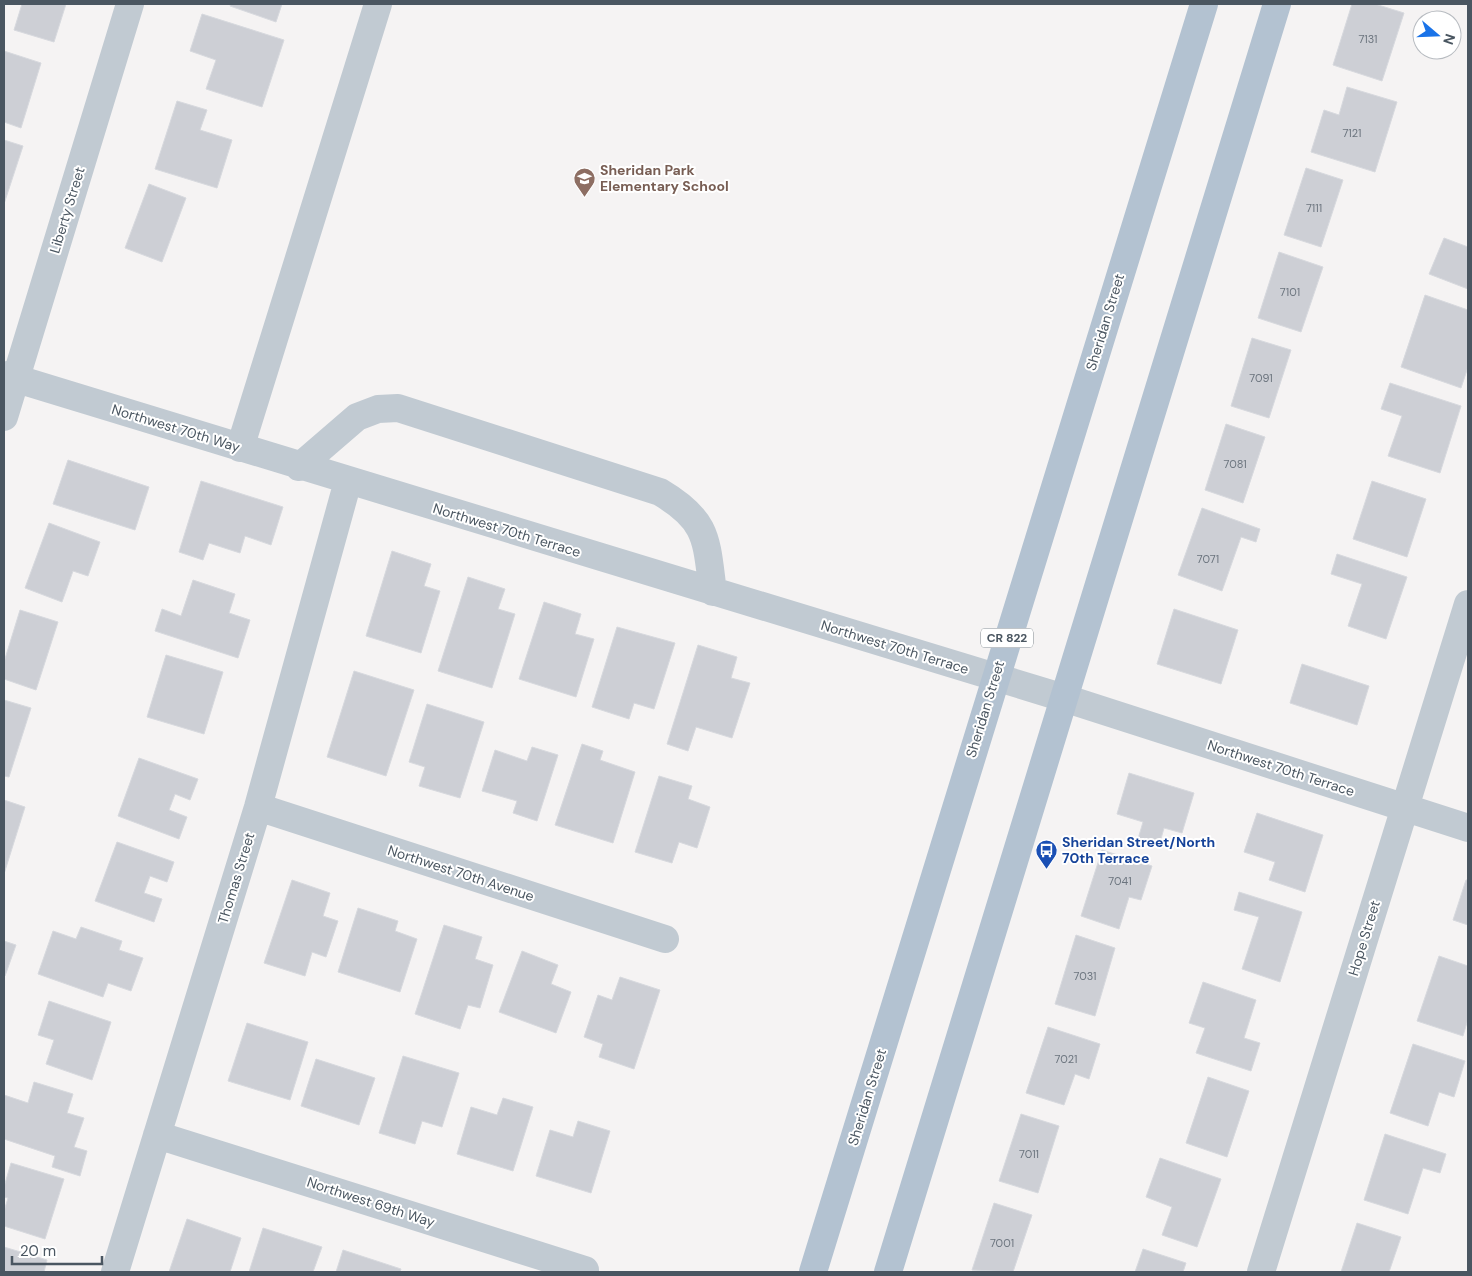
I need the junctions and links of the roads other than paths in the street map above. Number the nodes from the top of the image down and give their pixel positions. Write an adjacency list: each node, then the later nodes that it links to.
1 (130, 4): 5 (street, Liberty Street)
2 (378, 4): 7 (street)
3 (1204, 4): 12 (main road, Sheridan Street / CR 822)
4 (1277, 4): 13 (main road)
5 (10, 377): 6 (street, Liberty Street); 7 (street, Northwest 70th Way)
6 (4, 417)
7 (240, 448): 8 (street, Northwest 70th Way)
8 (300, 467): 9 (street, Northwest 70th Way); 10 (street)
9 (348, 482): 10 (street, Northwest 70th Terrace); 14 (street, Thomas Street)
10 (713, 592): 12 (street, Northwest 70th Terrace)
11 (1468, 604): 15 (street, Hope Street)
12 (995, 677): 13 (street, Northwest 70th Terrace); 21 (main road, Sheridan Street / CR 822)
13 (1064, 698): 15 (street, Northwest 70th Terrace); 22 (main road)
14 (258, 807): 17 (street, Northwest 70th Avenue); 18 (street, Thomas Street)
15 (1404, 808): 16 (street, Northwest 70th Terrace); 23 (street, Hope Street)
16 (1468, 828)
17 (665, 939)
18 (157, 1135): 19 (street, Northwest 69th Way); 20 (street, Thomas Street)
19 (585, 1270)
20 (115, 1272)
21 (813, 1272)
22 (888, 1272)
23 (1261, 1272)

